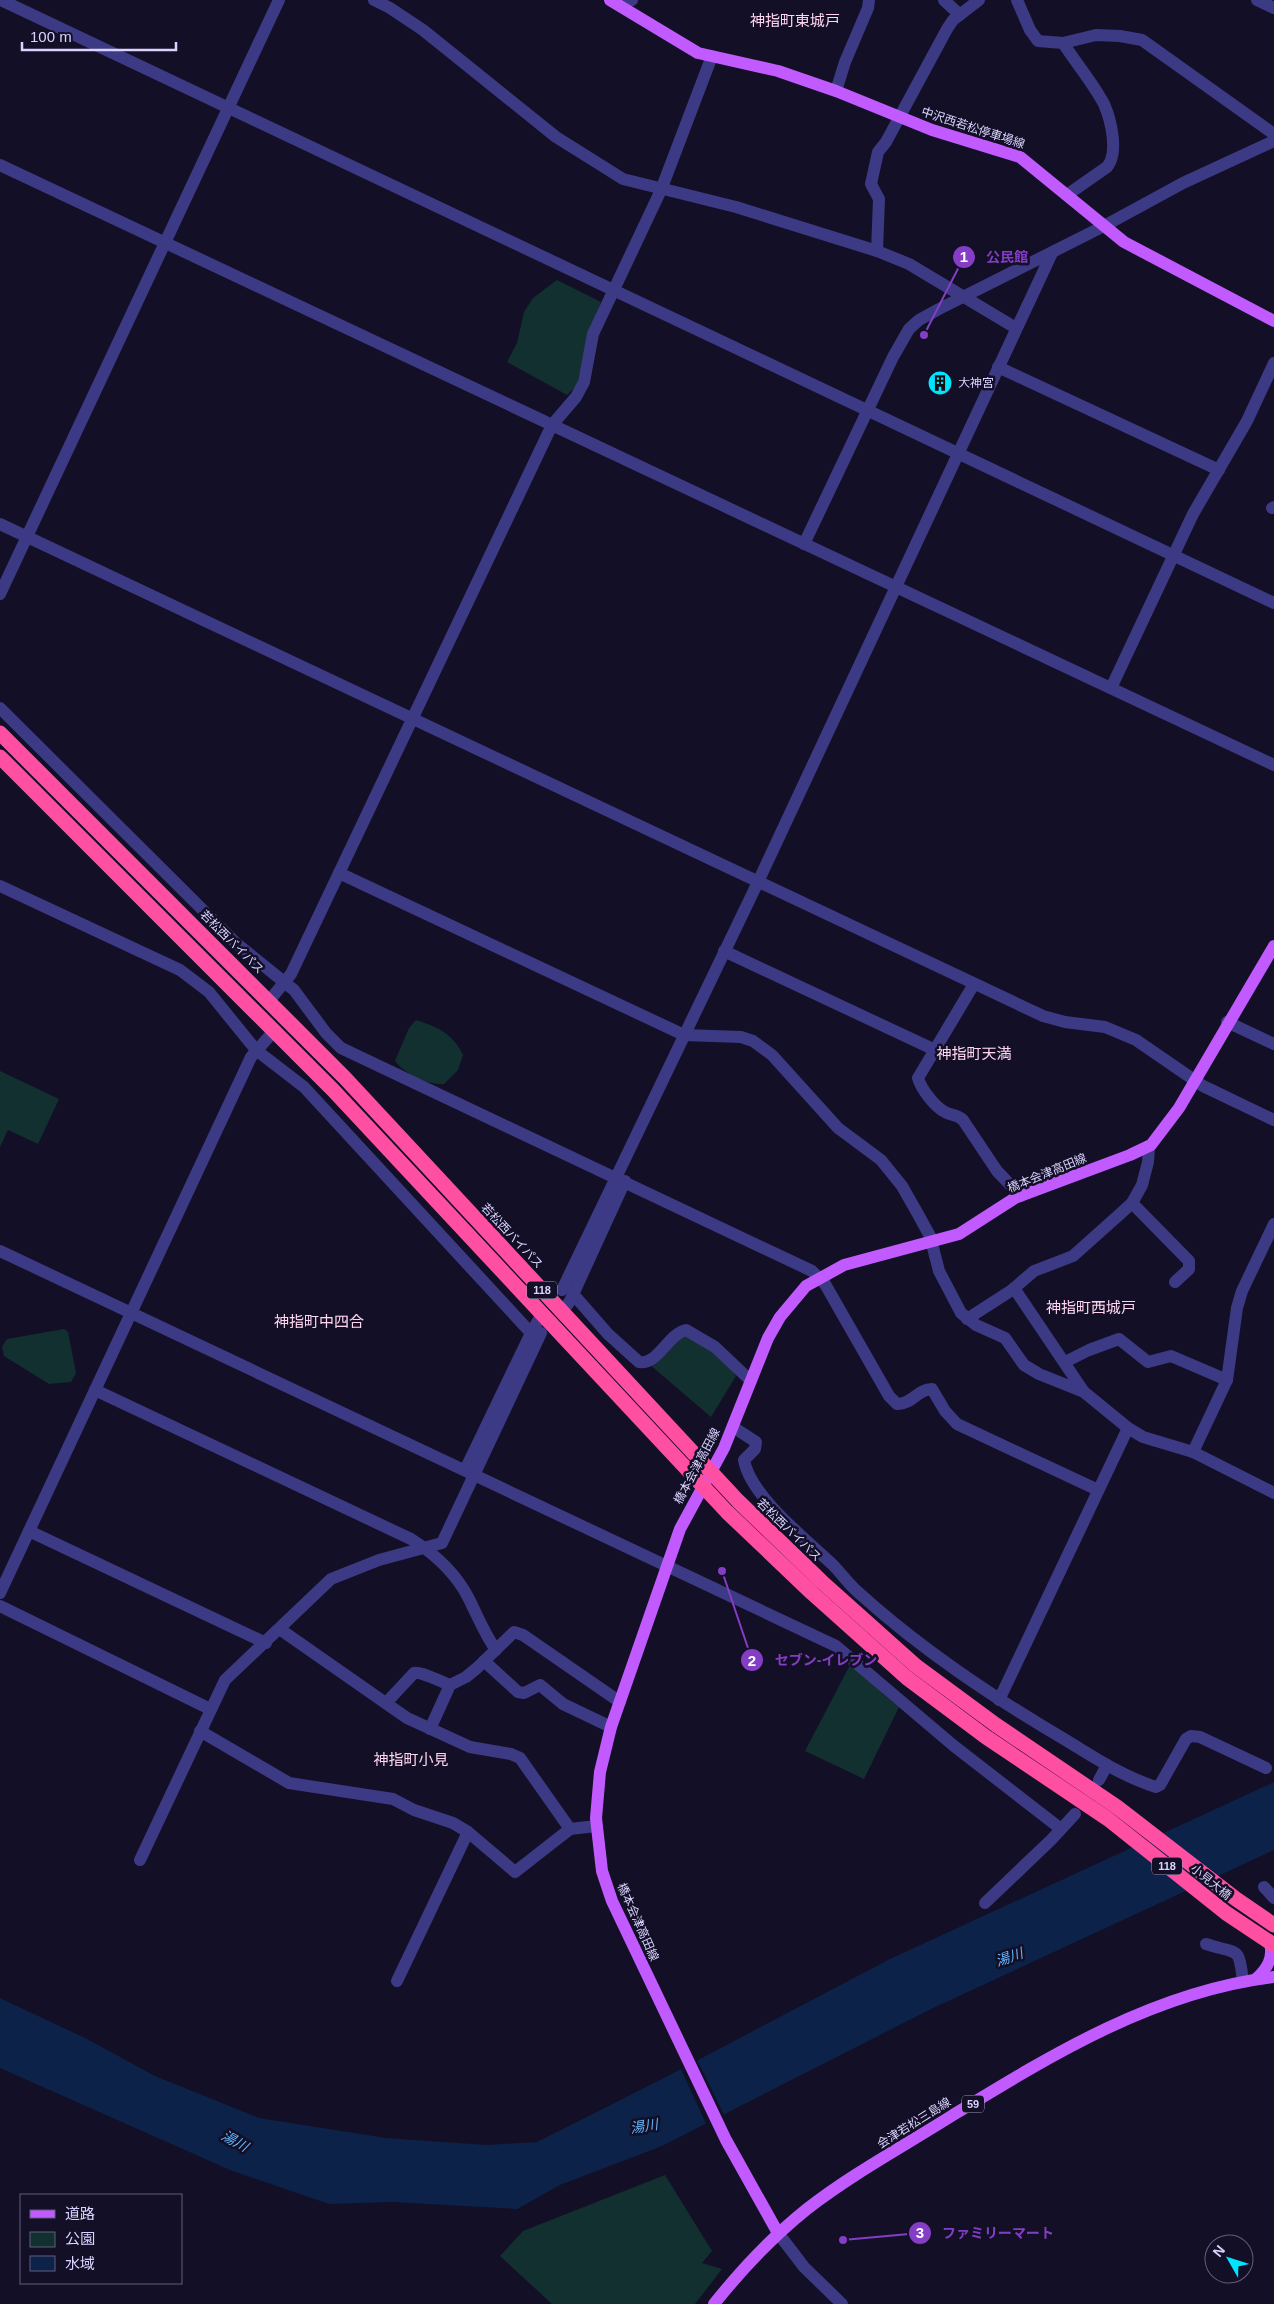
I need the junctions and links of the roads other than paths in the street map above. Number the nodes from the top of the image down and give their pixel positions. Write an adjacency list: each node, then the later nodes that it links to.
1 (1, 0): 16 (street)
2 (279, 0): 16 (street)
3 (374, 0): 21 (street)
4 (632, 0): 10 (street)
5 (869, 0): 15 (street)
6 (944, 0): 12 (street)
7 (979, 0): 12 (street)
8 (1017, 0): 13 (street)
9 (1257, 0): 11 (street)
10 (615, 2): 14 (main road, 中沢西若松停車場線)
11 (1274, 8)
12 (960, 15): 17 (street)
13 (1063, 43): 18 (street); 22 (street)
14 (712, 56): 15 (main road, 中沢西若松停車場線); 21 (street)
15 (836, 91): 17 (main road, 中沢西若松停車場線)
16 (228, 106): 24 (street); 27 (street)
17 (899, 116): 22 (main road, 中沢西若松停車場線); 25 (street)
18 (1274, 134)
19 (1274, 141): 23 (street)
20 (0, 165): 24 (street)
21 (661, 190): 25 (street); 27 (street)
22 (1067, 195): 23 (main road, 中沢西若松停車場線)
23 (1104, 226): 26 (street); 29 (main road, 中沢西若松停車場線)
24 (165, 242): 34 (street); 38 (street)
25 (877, 251): 28 (street)
26 (1052, 253): 28 (street); 30 (street)
27 (614, 290): 33 (street); 34 (street)
28 (962, 296): 30 (street); 33 (street)
29 (1274, 321)
30 (1016, 328): 32 (street)
31 (1274, 363): 36 (street)
32 (998, 367): 35 (street); 36 (street)
33 (868, 410): 35 (street); 39 (street)
34 (552, 425): 39 (street); 46 (street)
35 (958, 454): 40 (street); 41 (street)
36 (1219, 470): 40 (street)
37 (0, 524): 38 (street)
38 (27, 537): 42 (street); 46 (street)
39 (804, 544): 41 (street)
40 (1174, 556): 43 (street); 44 (street)
41 (896, 587): 44 (street); 51 (street)
42 (0, 594)
43 (1274, 604)
44 (1111, 688): 49 (street)
45 (0, 708): 55 (street)
46 (413, 718): 50 (street); 51 (street)
47 (0, 733): 57 (highway, 若松西バイパス / 118)
48 (0, 757): 59 (highway, 若松西バイパス / 118)
49 (1274, 765)
50 (339, 873): 55 (street); 60 (street)
51 (758, 882): 54 (street); 56 (street)
52 (0, 886): 62 (street)
53 (1274, 946): 58 (main road)
54 (724, 951): 60 (street); 63 (street)
55 (286, 983): 57 (street); 67 (street)
56 (974, 984): 63 (street); 64 (street)
57 (269, 1001): 77 (highway, 若松西バイパス / 118)
58 (1227, 1022): 61 (street); 64 (main road)
59 (274, 1031): 62 (street); 79 (highway, 若松西バイパス / 118)
60 (684, 1035): 67 (street); 71 (street)
61 (1274, 1044)
62 (256, 1050): 78 (street); 81 (street)
63 (935, 1050): 68 (street)
64 (1194, 1079): 65 (street); 66 (main road)
65 (1274, 1120)
66 (1149, 1147): 68 (main road, 橋本会津高田線); 69 (street)
67 (620, 1179): 73 (street); 76 (street)
68 (1021, 1196): 71 (main road, 橋本会津高田線)
69 (1132, 1203): 74 (street); 75 (street)
70 (1274, 1224): 83 (street)
71 (931, 1242): 73 (main road, 橋本会津高田線); 80 (street)
72 (0, 1251): 78 (street)
73 (819, 1278): 84 (main road, 橋本会津高田線); 92 (street)
74 (1175, 1282)
75 (1014, 1288): 80 (street); 82 (street)
76 (567, 1292): 77 (street); 84 (street)
77 (562, 1312): 91 (highway, 若松西バイパス / 118)
78 (132, 1314): 85 (street); 90 (street)
79 (542, 1314): 81 (street); 91 (highway, 若松西バイパス / 118)
80 (967, 1319): 86 (street)
81 (536, 1333): 90 (street)
82 (1065, 1362): 83 (street); 86 (street)
83 (1227, 1380): 89 (street)
84 (752, 1381): 87 (main road, 橋本会津高田線)
85 (95, 1390): 94 (street); 95 (street)
86 (1084, 1392): 88 (street)
87 (733, 1427): 91 (main road, 橋本会津高田線); 104 (street)
88 (1128, 1428): 89 (street); 92 (street)
89 (1193, 1452): 93 (street)
90 (470, 1472): 95 (street); 96 (street)
91 (707, 1479): 96 (main road, 橋本会津高田線); 114 (highway, 若松西バイパス / 118); 116 (highway, 若松西バイパス / 118)
92 (1098, 1490): 104 (street)
93 (1274, 1493)
94 (29, 1531): 97 (street); 100 (street)
95 (427, 1548): 99 (street); 101 (street)
96 (667, 1564): 105 (main road, 橋本会津高田線); 119 (street)
97 (0, 1593)
98 (0, 1606): 107 (street)
99 (280, 1630): 100 (street); 106 (street)
100 (266, 1642): 107 (street)
101 (496, 1650): 102 (street); 105 (street)
102 (484, 1661): 103 (street); 108 (street)
103 (450, 1685): 106 (street); 109 (street)
104 (999, 1700): 111 (street)
105 (620, 1702): 108 (main road, 橋本会津高田線)
106 (386, 1703): 109 (street)
107 (210, 1709): 110 (street)
108 (611, 1727): 117 (main road, 橋本会津高田線)
109 (430, 1729): 118 (street)
110 (200, 1731): 120 (street); 121 (street)
111 (1107, 1765): 112 (street); 113 (street)
112 (1266, 1768)
113 (1099, 1780)
114 (1117, 1807): 125 (highway, 小見大橋 / 118)
115 (1075, 1814): 119 (street)
116 (1108, 1819): 127 (highway, 小見大橋 / 118)
117 (596, 1826): 118 (street); 132 (main road, 橋本会津高田線)
118 (570, 1828): 120 (street)
119 (1061, 1830): 124 (street)
120 (468, 1832): 130 (street)
121 (140, 1860)
122 (1264, 1887): 123 (street)
123 (1274, 1898)
124 (985, 1903)
125 (1274, 1925)
126 (1206, 1944): 131 (street)
127 (1272, 1944): 129 (main road)
128 (1274, 1977): 129 (main road, 会津若松三島線 / 59)
129 (1256, 1979): 131 (main road, 会津若松三島線 / 59)
130 (397, 1981)
131 (1242, 1982): 132 (main road, 会津若松三島線 / 59)
132 (778, 2233): 133 (main road, 会津若松三島線 / 59); 134 (street)
133 (714, 2304)
134 (842, 2304)

